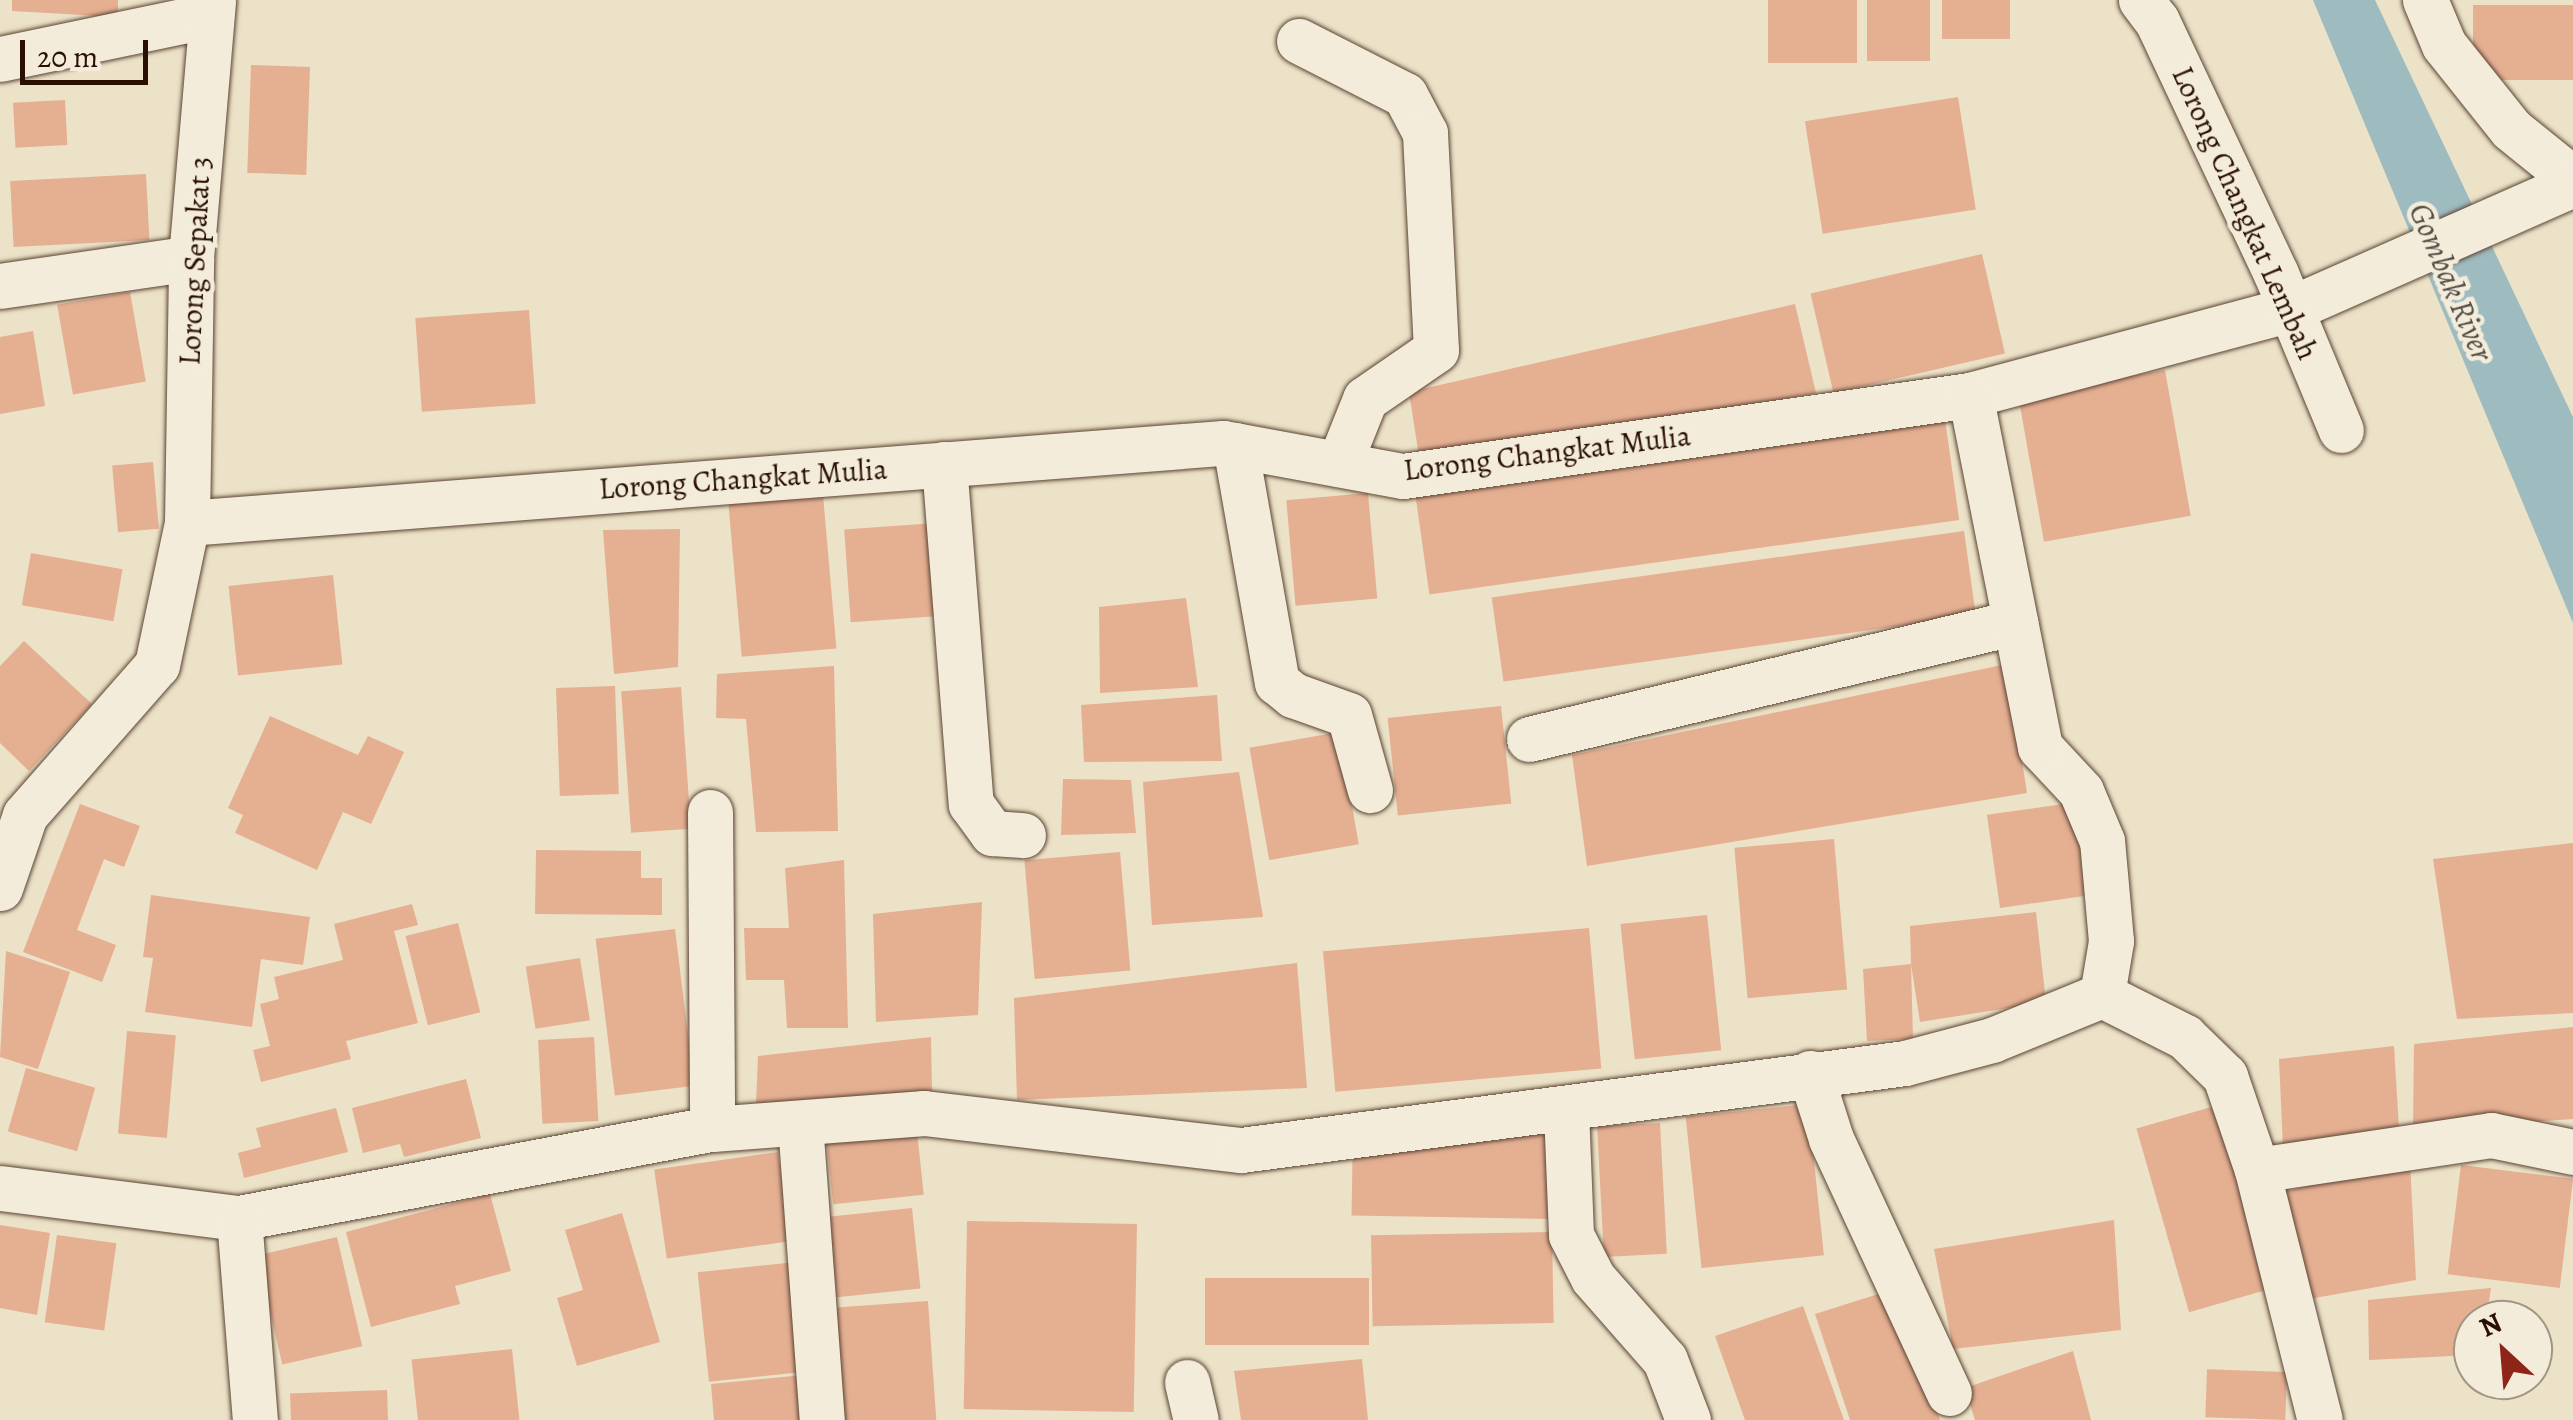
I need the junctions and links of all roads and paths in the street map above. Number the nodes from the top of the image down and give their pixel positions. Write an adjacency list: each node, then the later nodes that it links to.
1 (2141, 0): 9 (street, Lorong Changkat Lembah)
2 (2424, 0): 6 (street)
3 (212, 7): 5 (street); 7 (street, Lorong Sepakat 3)
4 (1299, 41): 14 (street)
5 (0, 59)
6 (2573, 182): 9 (street, Lorong Changkat Mulia)
7 (191, 258): 8 (street); 15 (street, Lorong Sepakat 3)
8 (0, 286)
9 (2305, 302): 10 (street, Lorong Changkat Mulia); 11 (street, Lorong Changkat Lembah)
10 (1970, 395): 14 (street, Lorong Changkat Mulia); 16 (street)
11 (2341, 430)
12 (1235, 444): 13 (street, Lorong Changkat Mulia); 14 (street, Lorong Changkat Mulia); 18 (street)
13 (944, 464): 15 (street, Lorong Changkat Mulia); 21 (street)
14 (1339, 464)
15 (188, 523): 19 (street, Lorong Sepakat 3)
16 (2015, 622): 17 (street); 23 (street)
17 (1529, 739)
18 (1370, 790)
19 (12, 804): 22 (street)
20 (710, 812): 27 (street)
21 (1023, 835)
22 (0, 888)
23 (2102, 995): 24 (street); 29 (street)
24 (1810, 1073): 25 (street); 32 (street)
25 (1566, 1110): 26 (street); 35 (street)
26 (800, 1124): 27 (street); 34 (street)
27 (712, 1129): 31 (street)
28 (2573, 1152): 29 (street)
29 (2257, 1170): 36 (street)
30 (0, 1188): 31 (street)
31 (239, 1218): 33 (street)
32 (1950, 1392)
33 (256, 1420)
34 (822, 1420)
35 (1688, 1420)
36 (2320, 1420)

